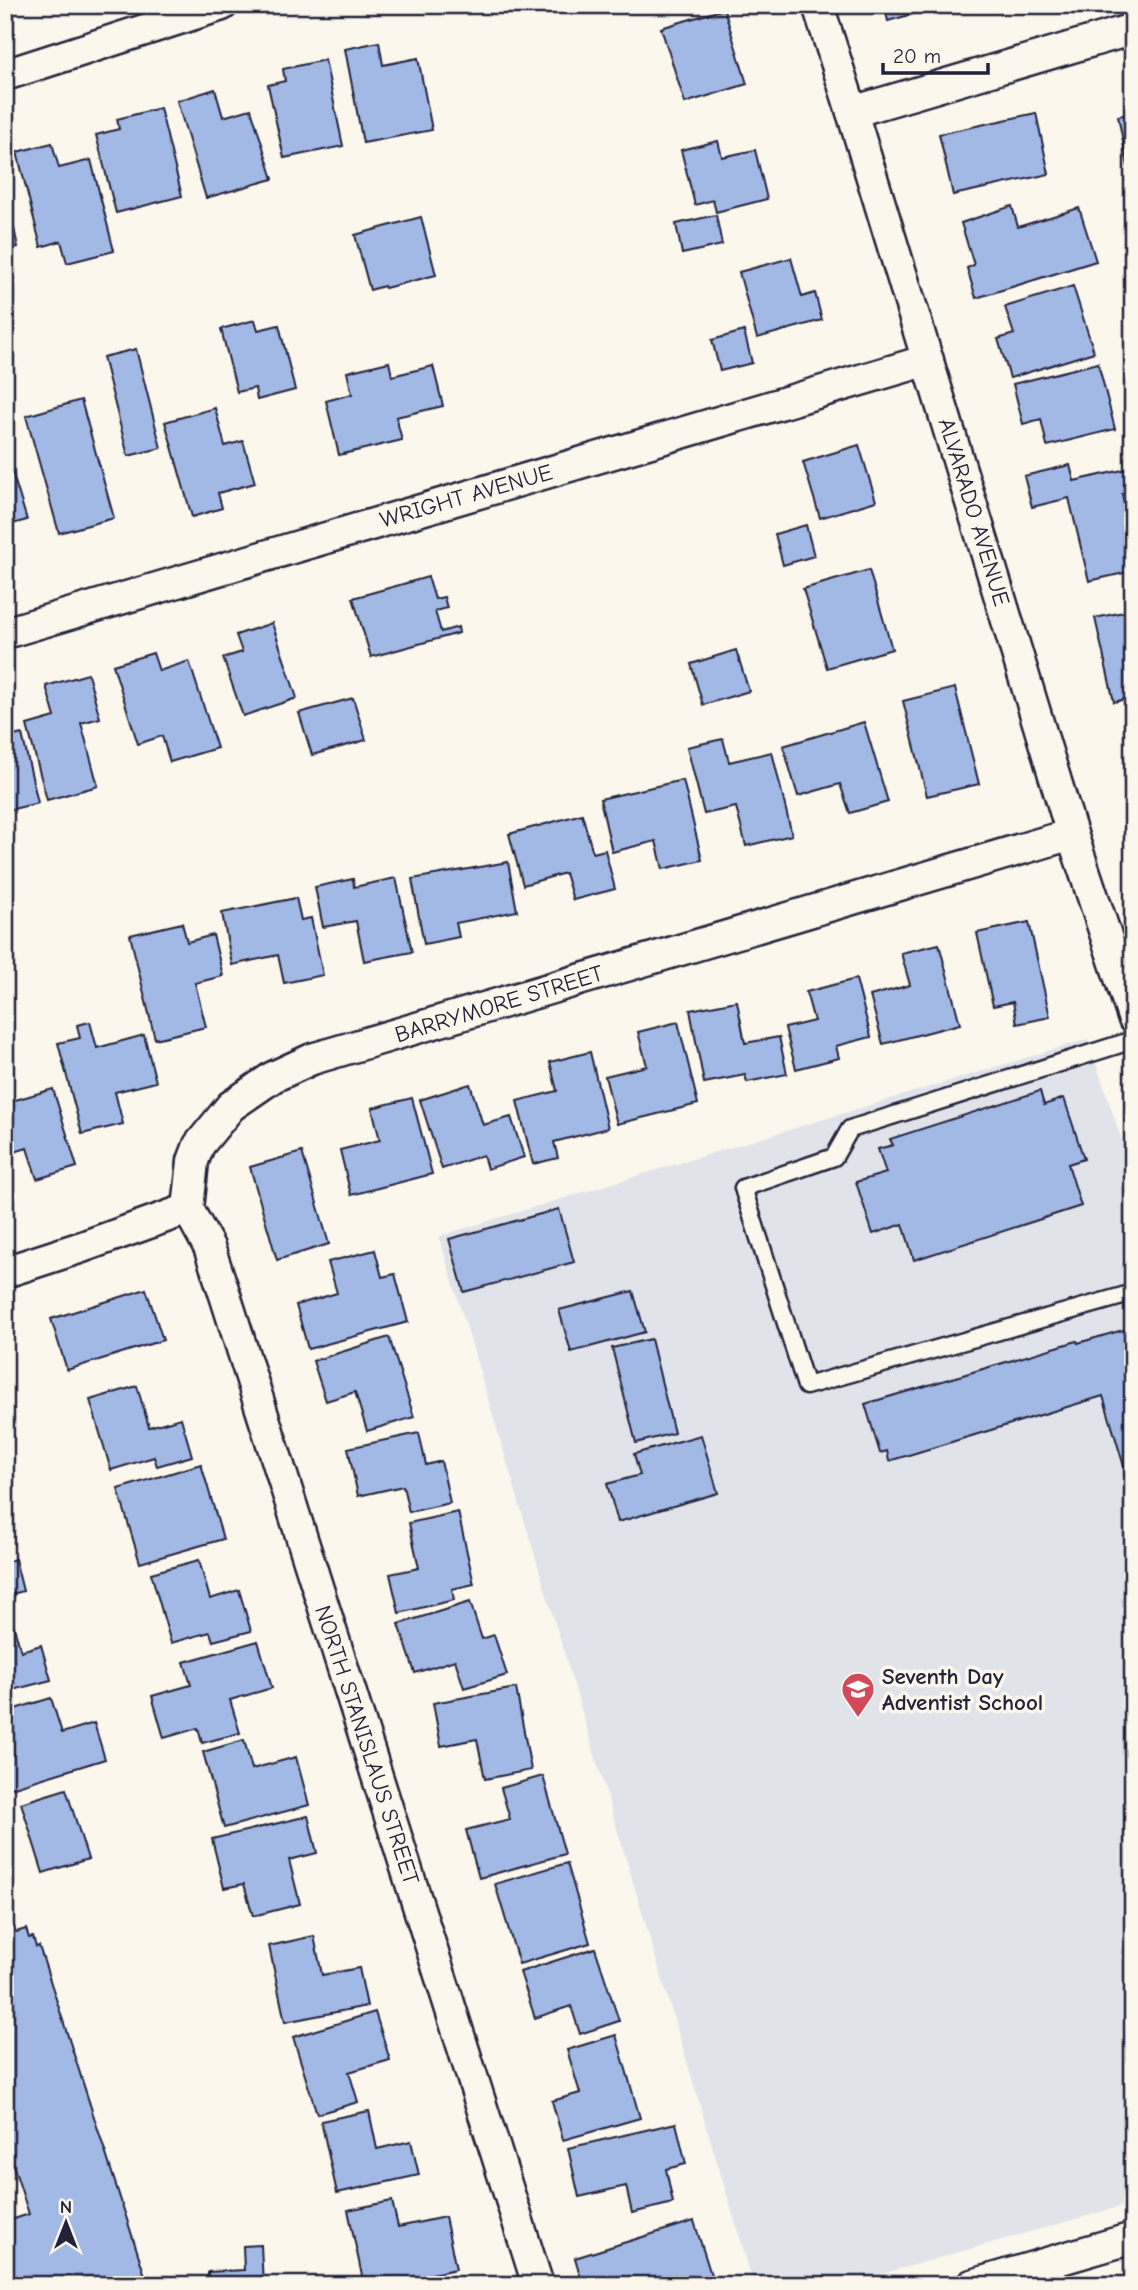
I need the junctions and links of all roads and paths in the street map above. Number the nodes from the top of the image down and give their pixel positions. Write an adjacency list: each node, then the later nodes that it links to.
1 (222, 5): 4 (street)
2 (818, 5): 5 (street, ALVARADO AVENUE)
3 (1133, 29): 5 (street)
4 (5, 75)
5 (852, 112): 6 (street, ALVARADO AVENUE)
6 (928, 360): 7 (street, WRIGHT AVENUE); 8 (street, ALVARADO AVENUE)
7 (5, 633)
8 (1073, 834): 9 (street, ALVARADO AVENUE); 11 (street, BARRYMORE STREET)
9 (1133, 1017)
10 (1133, 1040): 13 (lane)
11 (188, 1209): 12 (street); 15 (street, NORTH STANISLAUS STREET)
12 (5, 1272)
13 (1133, 1293)
14 (1133, 2238): 16 (street)
15 (538, 2285)
16 (972, 2285)

